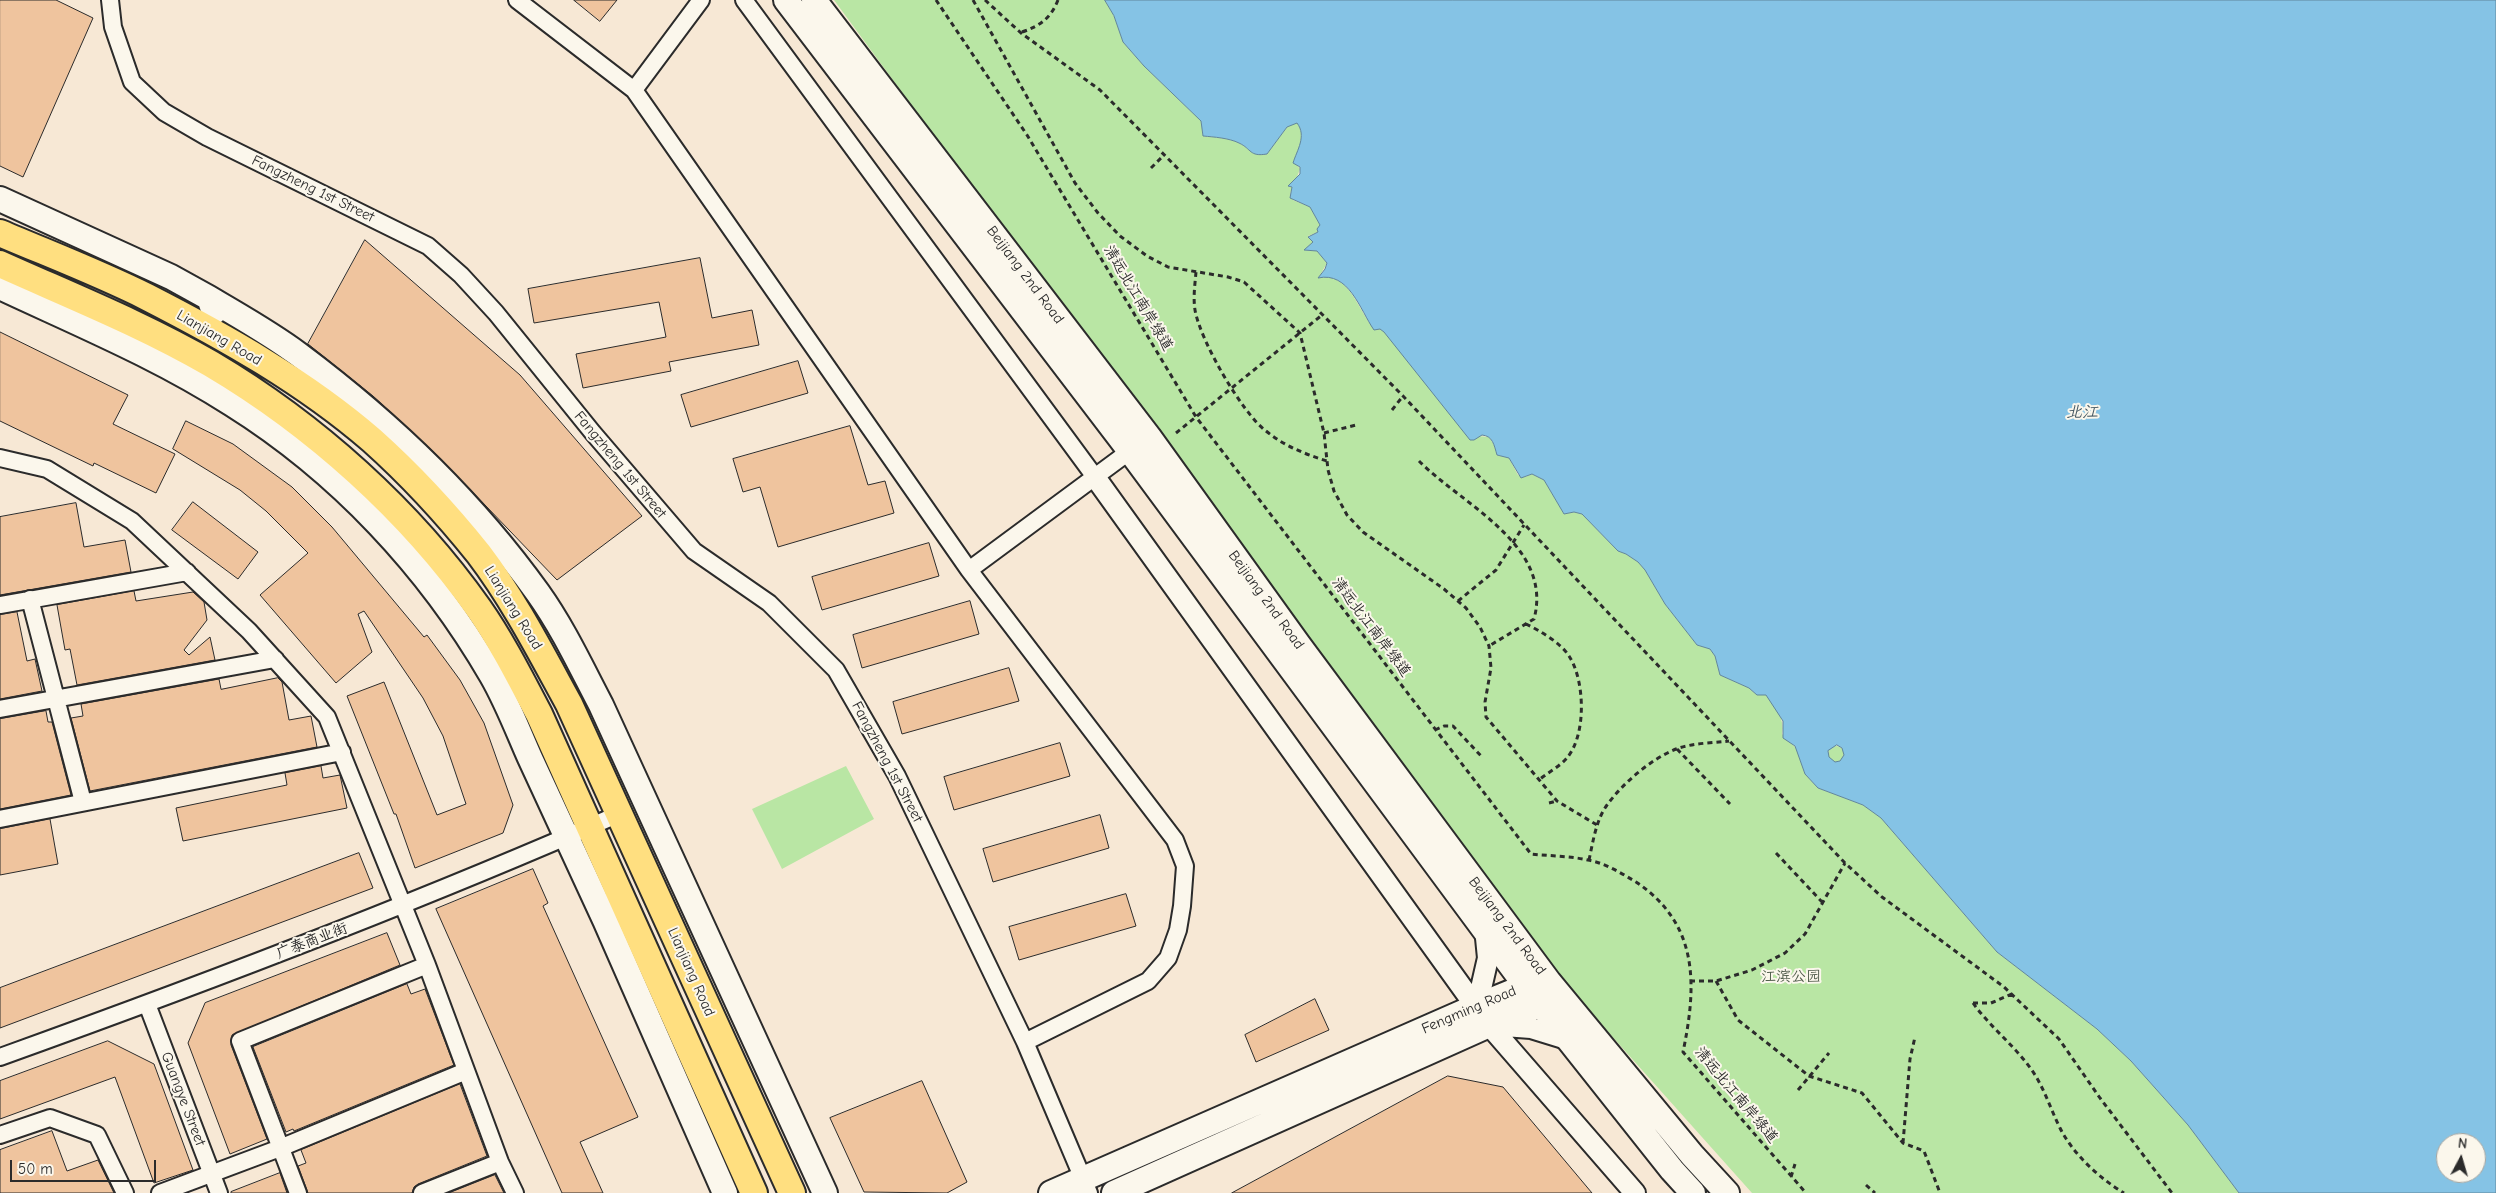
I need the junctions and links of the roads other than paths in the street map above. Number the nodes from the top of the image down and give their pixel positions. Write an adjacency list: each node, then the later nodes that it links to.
1 (110, 0): 40 (street, Fangzheng 1st Street)
2 (517, 0): 7 (street)
3 (701, 0): 7 (street)
4 (744, 0): 17 (street)
5 (786, 0): 15 (main road, Beijiang 2nd Road)
6 (814, 0): 14 (main road, Beijiang 2nd Road)
7 (634, 90): 18 (street)
8 (0, 199): 12 (main road, Lianjiang Road)
9 (0, 233): 13 (main road, Lianjiang Road)
10 (0, 264): 29 (main road, Lianjiang Road)
11 (0, 287): 29 (main road, Lianjiang Road)
12 (209, 298): 13 (main road); 57 (main road, Lianjiang Road)
13 (225, 339): 27 (main road, Lianjiang Road)
14 (1148, 437): 15 (street); 35 (main road, Beijiang 2nd Road)
15 (1130, 451): 17 (street); 33 (main road, Beijiang 2nd Road)
16 (0, 458): 19 (street)
17 (1095, 477): 18 (street); 38 (street)
18 (969, 570): 40 (street)
19 (186, 572): 20 (street); 22 (street)
20 (30, 599): 21 (street); 23 (street)
21 (0, 605)
22 (275, 659): 23 (street); 25 (street)
23 (57, 698): 24 (street); 26 (street)
24 (0, 709)
25 (342, 752): 26 (street); 31 (street)
26 (83, 802): 28 (street)
27 (619, 814): 29 (street, 广泰商业街); 48 (main road, Lianjiang Road)
28 (0, 818)
29 (578, 832): 30 (main road, Lianjiang Road); 31 (street, 广泰商业街); 32 (main road, Lianjiang Road)
30 (603, 858): 32 (main road); 56 (main road, Lianjiang Road)
31 (404, 906): 34 (street); 36 (street, 广泰商业街)
32 (605, 920): 55 (main road, Lianjiang Road)
33 (1484, 928): 35 (main road, Beijiang 2nd Road); 38 (street)
34 (427, 966): 42 (street); 44 (street)
35 (1537, 984): 37 (main road); 38 (main road, Fengming Road); 62 (main road, Beijiang 2nd Road)
36 (147, 1004): 41 (street, 广泰商业街); 46 (street, Guangye Street)
37 (1541, 1004): 38 (main road, Fengming Road); 39 (main road)
38 (1483, 1015): 39 (street); 47 (main road, Fengming Road); 59 (main road, Fengming Road); 60 (street)
39 (1570, 1040): 61 (main road)
40 (1025, 1042): 47 (street, Fangzheng 1st Street)
41 (0, 1057)
42 (466, 1071): 44 (street); 45 (street)
43 (0, 1136): 49 (street)
44 (280, 1148): 46 (street); 52 (street)
45 (500, 1162): 53 (street); 54 (street)
46 (212, 1174): 50 (street); 51 (street, Guangye Street)
47 (1086, 1186): 58 (main road, Fengming Road)
48 (792, 1192)
49 (125, 1193)
50 (160, 1193)
51 (219, 1193)
52 (298, 1193)
53 (422, 1193)
54 (516, 1193)
55 (725, 1193)
56 (754, 1193)
57 (826, 1193)
58 (1051, 1193)
59 (1114, 1193)
60 (1635, 1193)
61 (1693, 1193)
62 (1727, 1193)

